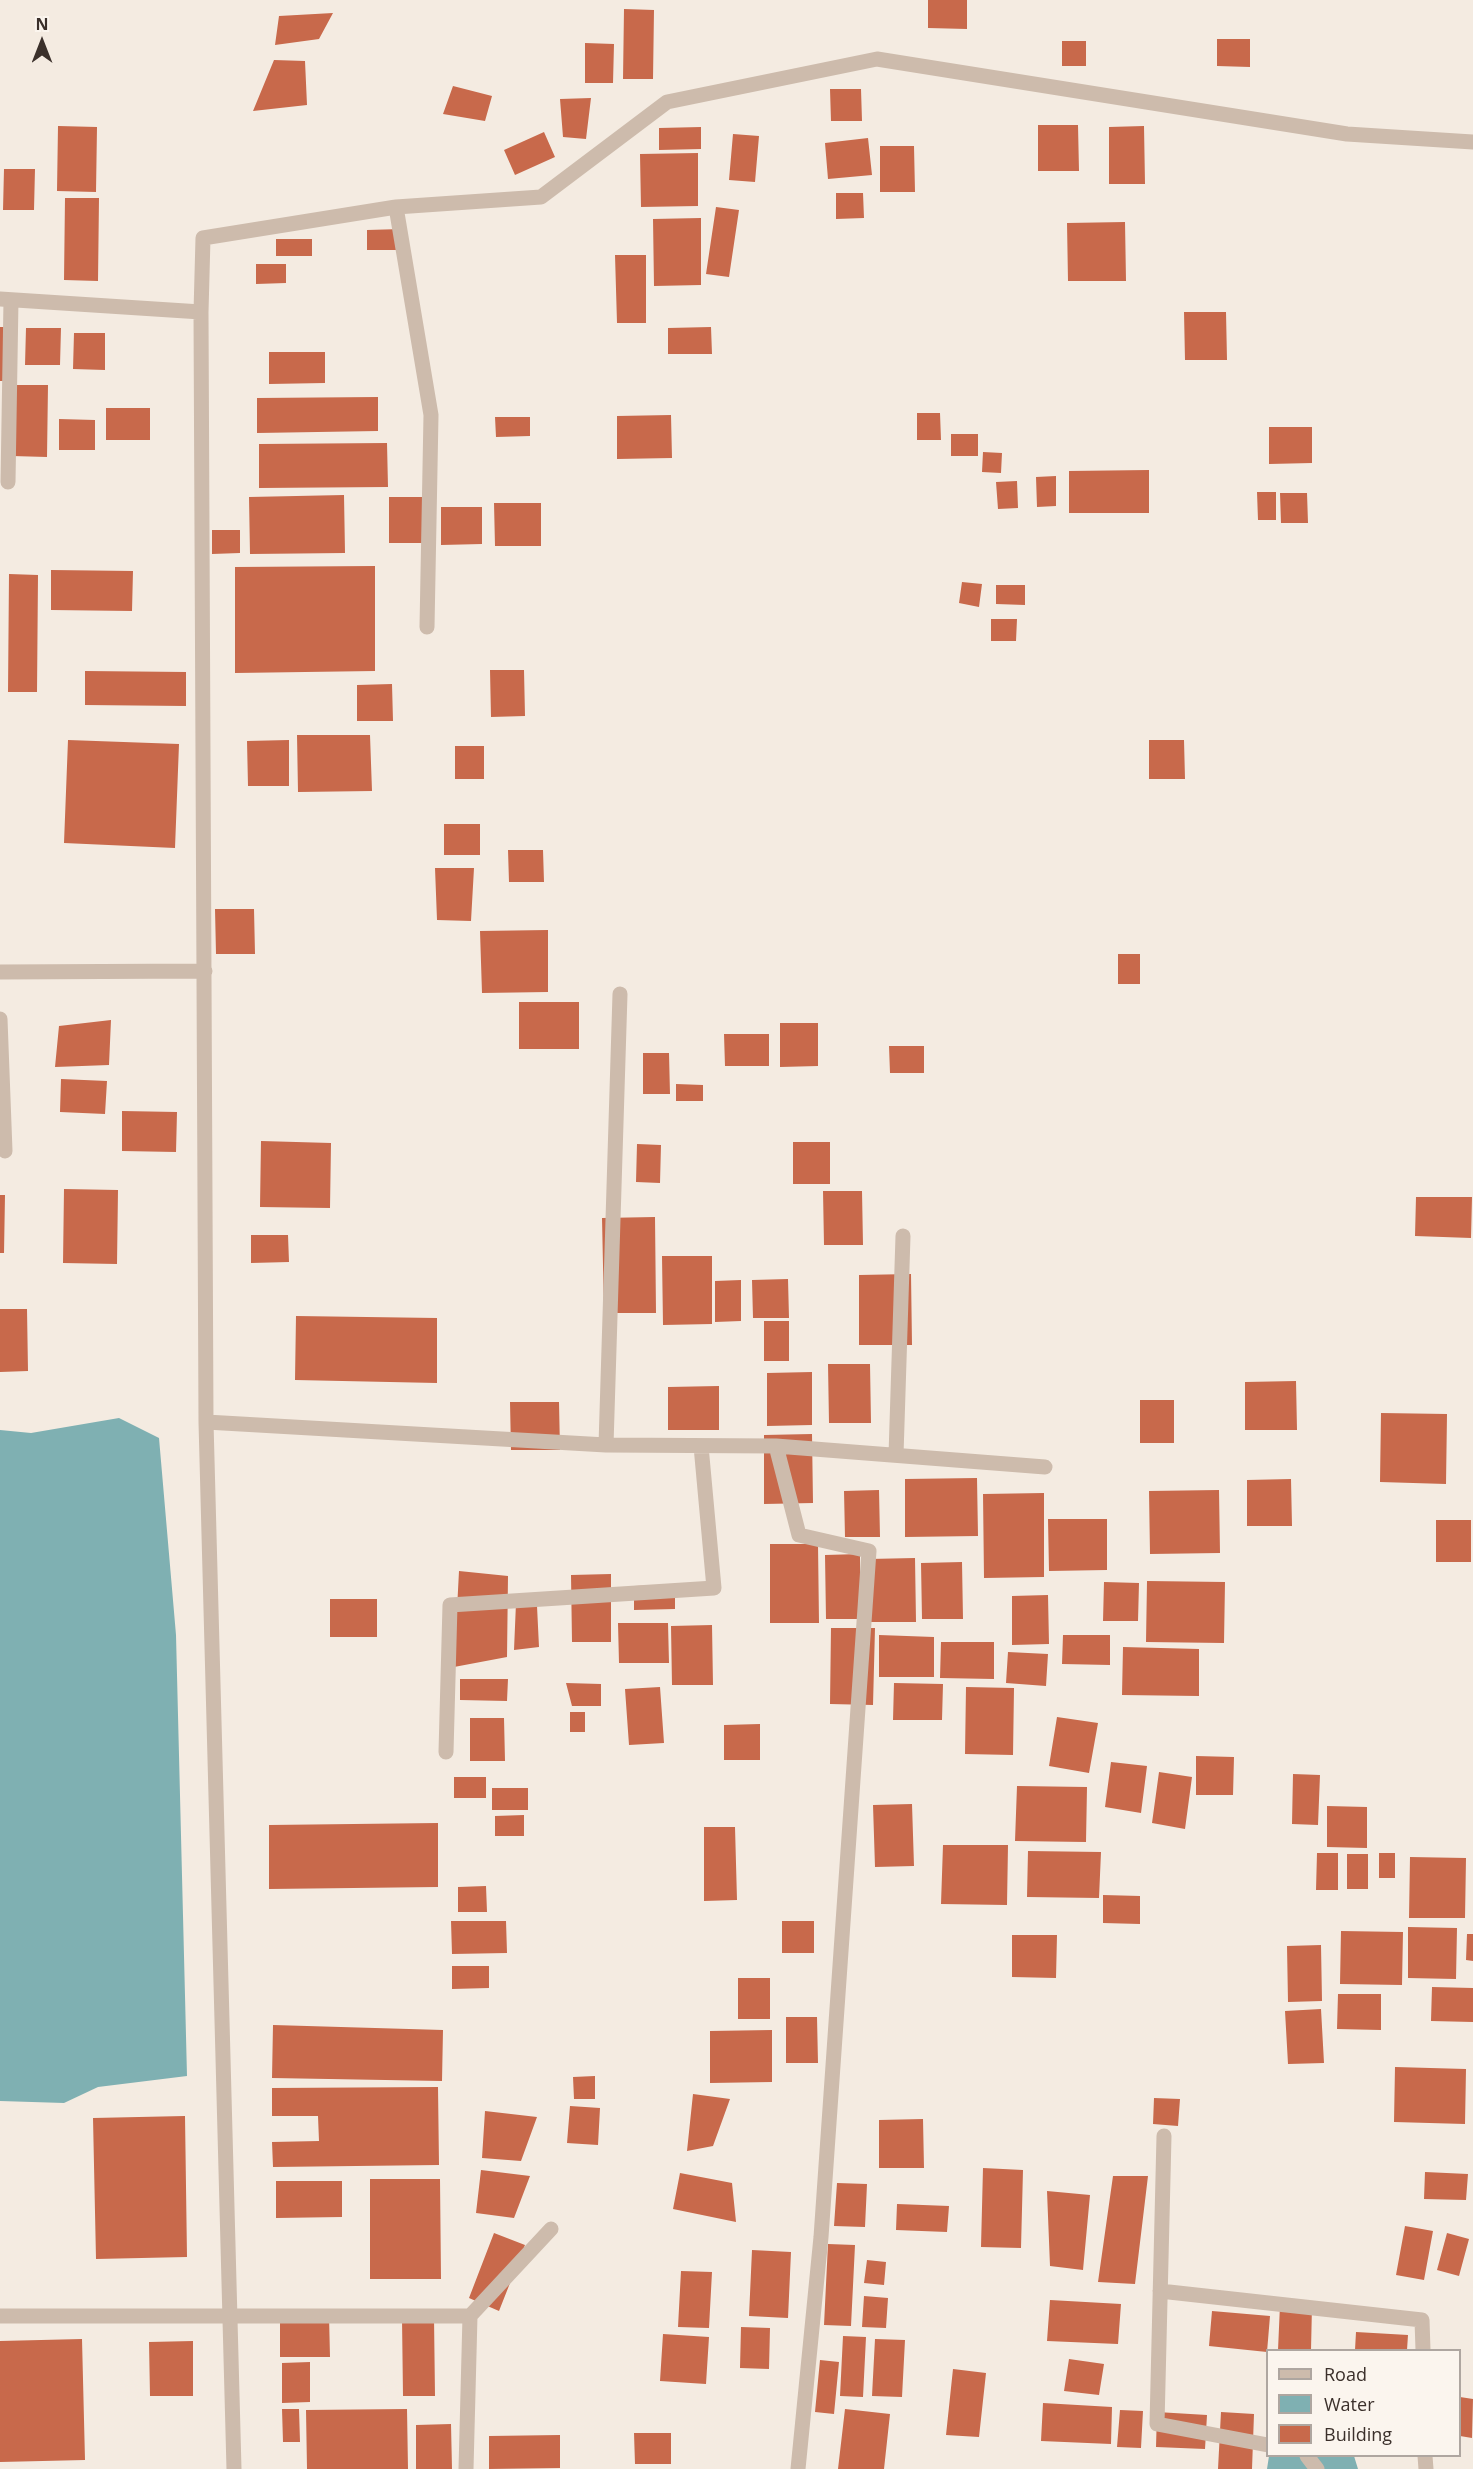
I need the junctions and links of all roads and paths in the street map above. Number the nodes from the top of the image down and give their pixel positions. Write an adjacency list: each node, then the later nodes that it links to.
1 (1473, 142): 2 (street)
2 (396, 207): 4 (street); 6 (street)
3 (6, 300): 4 (street); 5 (street)
4 (201, 312): 7 (street)
5 (8, 482)
6 (427, 627)
7 (205, 971): 8 (street); 13 (street)
8 (0, 972)
9 (620, 994): 14 (street)
10 (0, 1019): 11 (street)
11 (5, 1151)
12 (903, 1236): 17 (street)
13 (206, 1422): 14 (street); 23 (street)
14 (606, 1445): 15 (street)
15 (701, 1446): 16 (street); 19 (street)
16 (776, 1446): 17 (street); 31 (street)
17 (896, 1455): 18 (street)
18 (1045, 1467)
19 (446, 1752)
20 (1164, 2136): 22 (street)
21 (551, 2229): 25 (street)
22 (1160, 2291): 26 (street); 27 (street)
23 (230, 2315): 24 (street); 25 (street); 29 (street)
24 (0, 2316)
25 (470, 2316): 30 (street)
26 (1423, 2349)
27 (1266, 2445)
28 (1308, 2457): 32 (street)
29 (234, 2469)
30 (466, 2469)
31 (798, 2469)
32 (1317, 2469)

